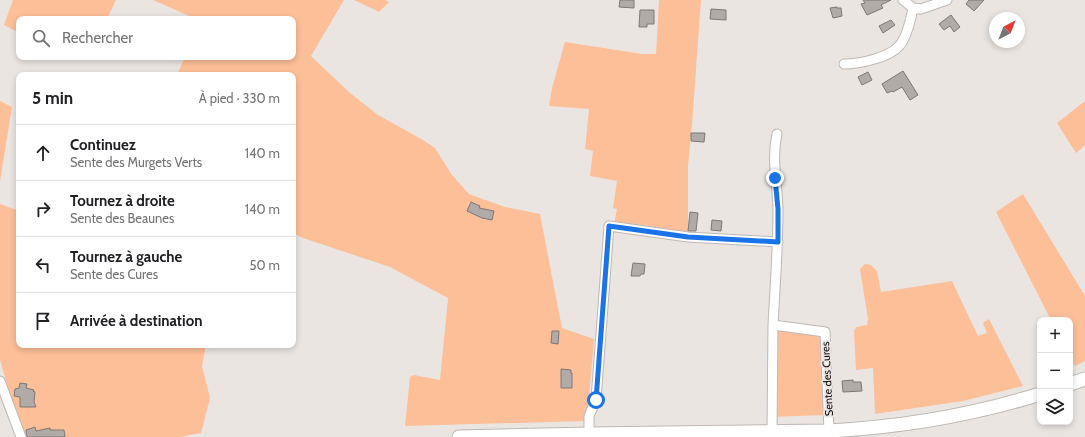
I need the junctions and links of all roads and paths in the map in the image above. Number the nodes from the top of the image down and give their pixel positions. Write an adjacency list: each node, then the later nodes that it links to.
1 (903, 0): 3 (street)
2 (946, 0): 3 (street)
3 (913, 8): 4 (street)
4 (844, 64)
5 (777, 134): 6 (street)
6 (778, 242): 7 (street); 14 (street)
7 (773, 325): 12 (street, Sente des Cures); 13 (street)
8 (1085, 379): 10 (main road)
9 (0, 381): 15 (street)
10 (1073, 383)
11 (1037, 395): 12 (main road)
12 (829, 431): 13 (main road)
13 (772, 432): 14 (main road)
14 (589, 435): 16 (main road)
15 (21, 437)
16 (458, 437)

